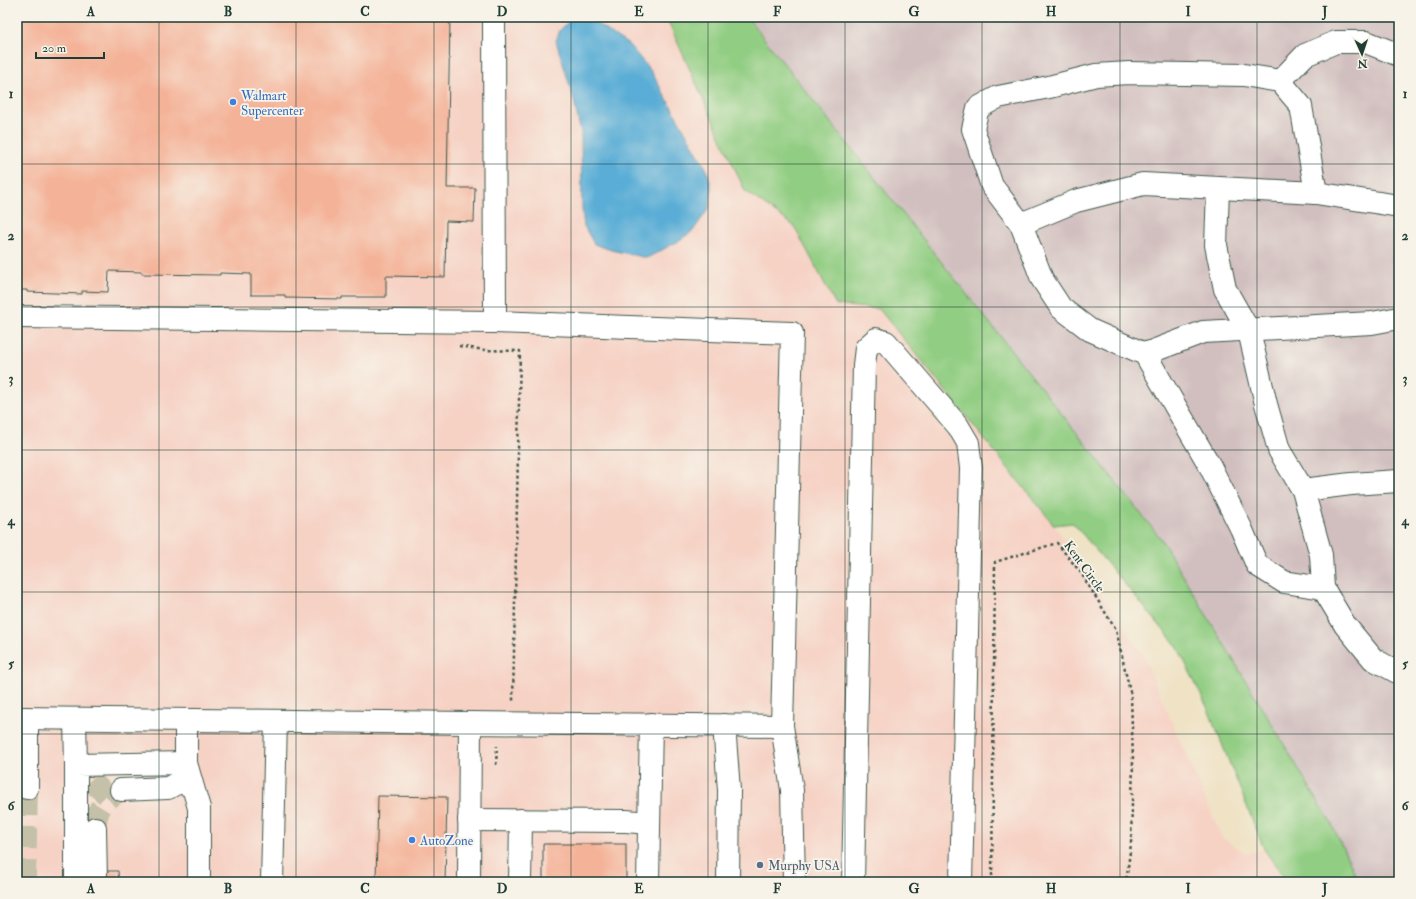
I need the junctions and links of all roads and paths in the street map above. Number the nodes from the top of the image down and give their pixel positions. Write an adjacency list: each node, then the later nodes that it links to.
1 (494, 17): 11 (lane)
2 (1399, 55): 3 (lane)
3 (1280, 81): 5 (lane); 7 (lane)
4 (1218, 189): 5 (lane); 7 (lane); 12 (lane)
5 (1316, 193): 6 (lane)
6 (1399, 206)
7 (1021, 224): 13 (lane)
8 (17, 317): 10 (lane)
9 (1399, 318): 12 (lane)
10 (445, 322): 11 (lane); 18 (path)
11 (495, 322): 27 (lane)
12 (1249, 331): 13 (lane); 15 (lane)
13 (1145, 354): 16 (lane)
14 (1399, 481): 15 (lane)
15 (1303, 490): 16 (lane)
16 (1322, 588): 17 (lane)
17 (1399, 673)
18 (513, 701)
19 (22, 718): 20 (lane); 28 (lane)
20 (75, 719): 21 (lane); 29 (lane)
21 (186, 720): 22 (lane); 31 (lane)
22 (276, 721): 23 (lane); 41 (lane)
23 (470, 723): 24 (lane); 34 (lane)
24 (498, 723): 25 (lane); 30 (path)
25 (651, 724): 26 (lane); 36 (lane)
26 (724, 725): 27 (lane); 45 (lane)
27 (782, 726): 46 (lane)
28 (22, 761): 33 (lane)
29 (76, 765): 31 (lane); 37 (lane)
30 (496, 765)
31 (186, 777): 32 (lane); 40 (lane)
32 (114, 785)
33 (27, 788)
34 (469, 820): 35 (lane); 42 (lane)
35 (521, 820): 36 (lane); 43 (lane)
36 (649, 823): 44 (lane)
37 (76, 882)
38 (84, 882): 39 (lane)
39 (96, 882)
40 (199, 882)
41 (272, 882)
42 (469, 882)
43 (520, 882)
44 (648, 882)
45 (728, 882)
46 (794, 882)
47 (853, 882): 48 (lane)
48 (961, 882)
49 (992, 882): 50 (path, Kent Circle)
50 (1126, 882)

